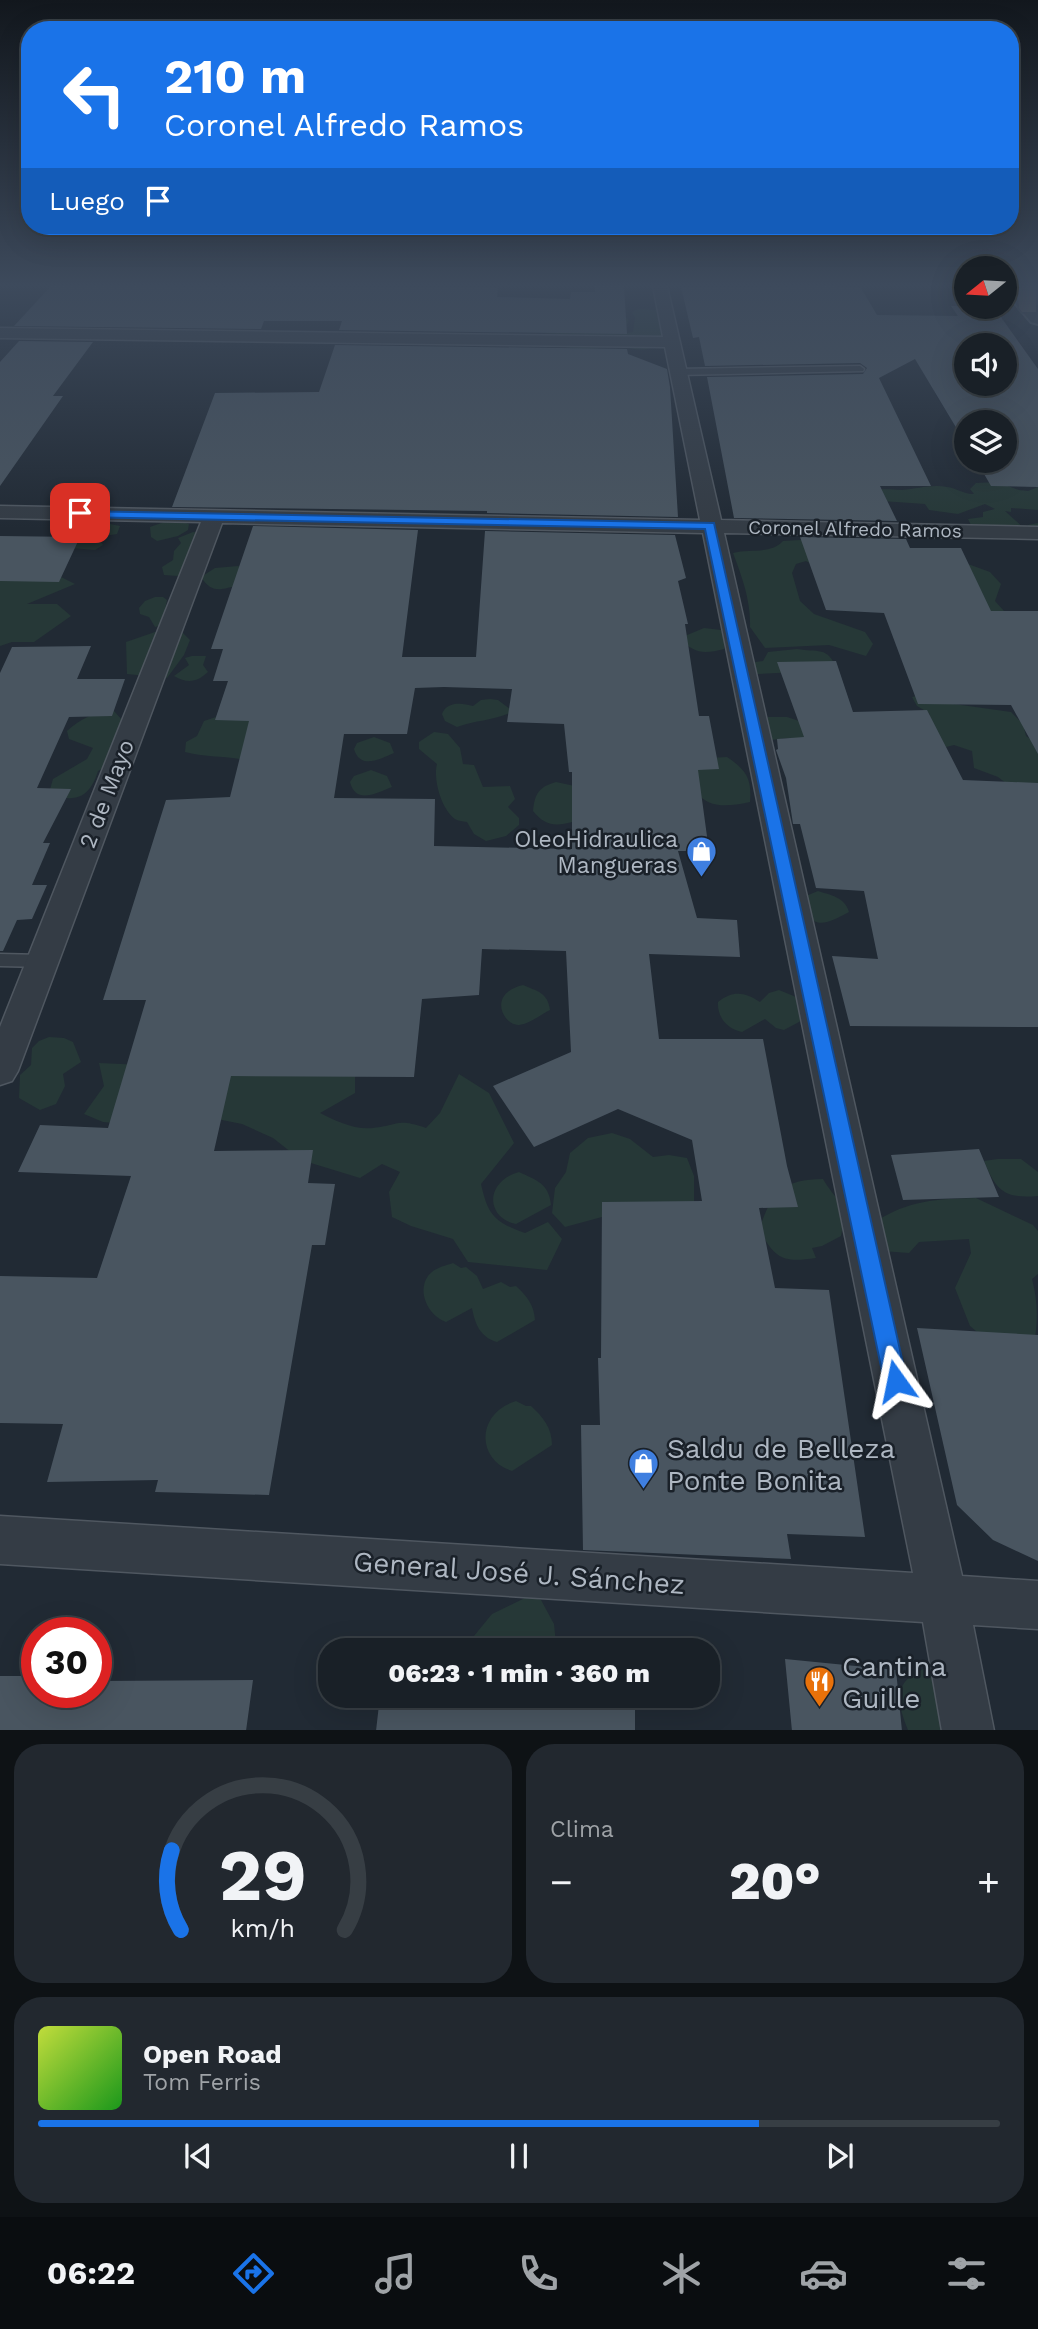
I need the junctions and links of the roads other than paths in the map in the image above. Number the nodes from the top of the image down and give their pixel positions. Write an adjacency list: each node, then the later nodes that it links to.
1 (676, 367): 6 (street)
2 (825, 367): 3 (lane)
3 (860, 369)
4 (0, 512): 5 (street, Coronel Alfredo Ramos)
5 (215, 516): 6 (street, Coronel Alfredo Ramos); 9 (street, 2 de Mayo)
6 (710, 525): 7 (street, Coronel Alfredo Ramos); 12 (street)
7 (1038, 533)
8 (0, 960): 9 (lane)
9 (43, 961): 10 (street, 2 de Mayo)
10 (0, 1071)
11 (0, 1540): 12 (street, General José J. Sánchez)
12 (943, 1599): 13 (street, General José J. Sánchez); 14 (street)
13 (1038, 1605)
14 (968, 1730)

